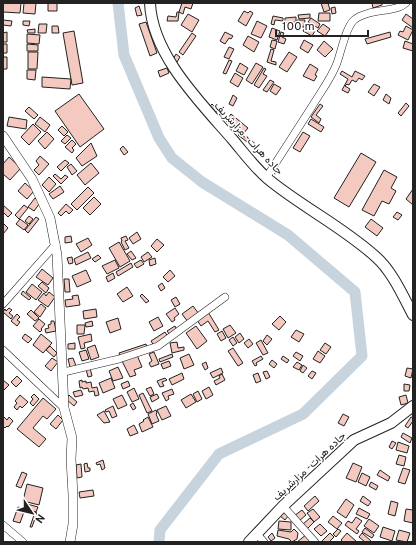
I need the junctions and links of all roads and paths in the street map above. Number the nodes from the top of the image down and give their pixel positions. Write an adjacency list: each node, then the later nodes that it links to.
1 (150, 3): 4 (highway, جاده هرات- مزارشریف)
2 (406, 3): 4 (street)
3 (3, 139): 5 (main road)
4 (266, 178): 8 (highway, جاده هرات- مزارشریف)
5 (56, 244): 7 (street); 10 (main road)
6 (225, 297): 10 (street)
7 (3, 304)
8 (413, 315)
9 (3, 350): 12 (street)
10 (64, 372): 12 (main road)
11 (413, 406): 13 (highway, جاده هرات- مزارشریف)
12 (64, 408): 17 (main road)
13 (284, 506): 15 (highway, جاده هرات- مزارشریف); 20 (street)
14 (3, 525): 16 (street)
15 (256, 533): 18 (highway, جاده هرات- مزارشریف); 19 (street)
16 (23, 542)
17 (70, 542)
18 (249, 542)
19 (264, 542)
20 (316, 542)

